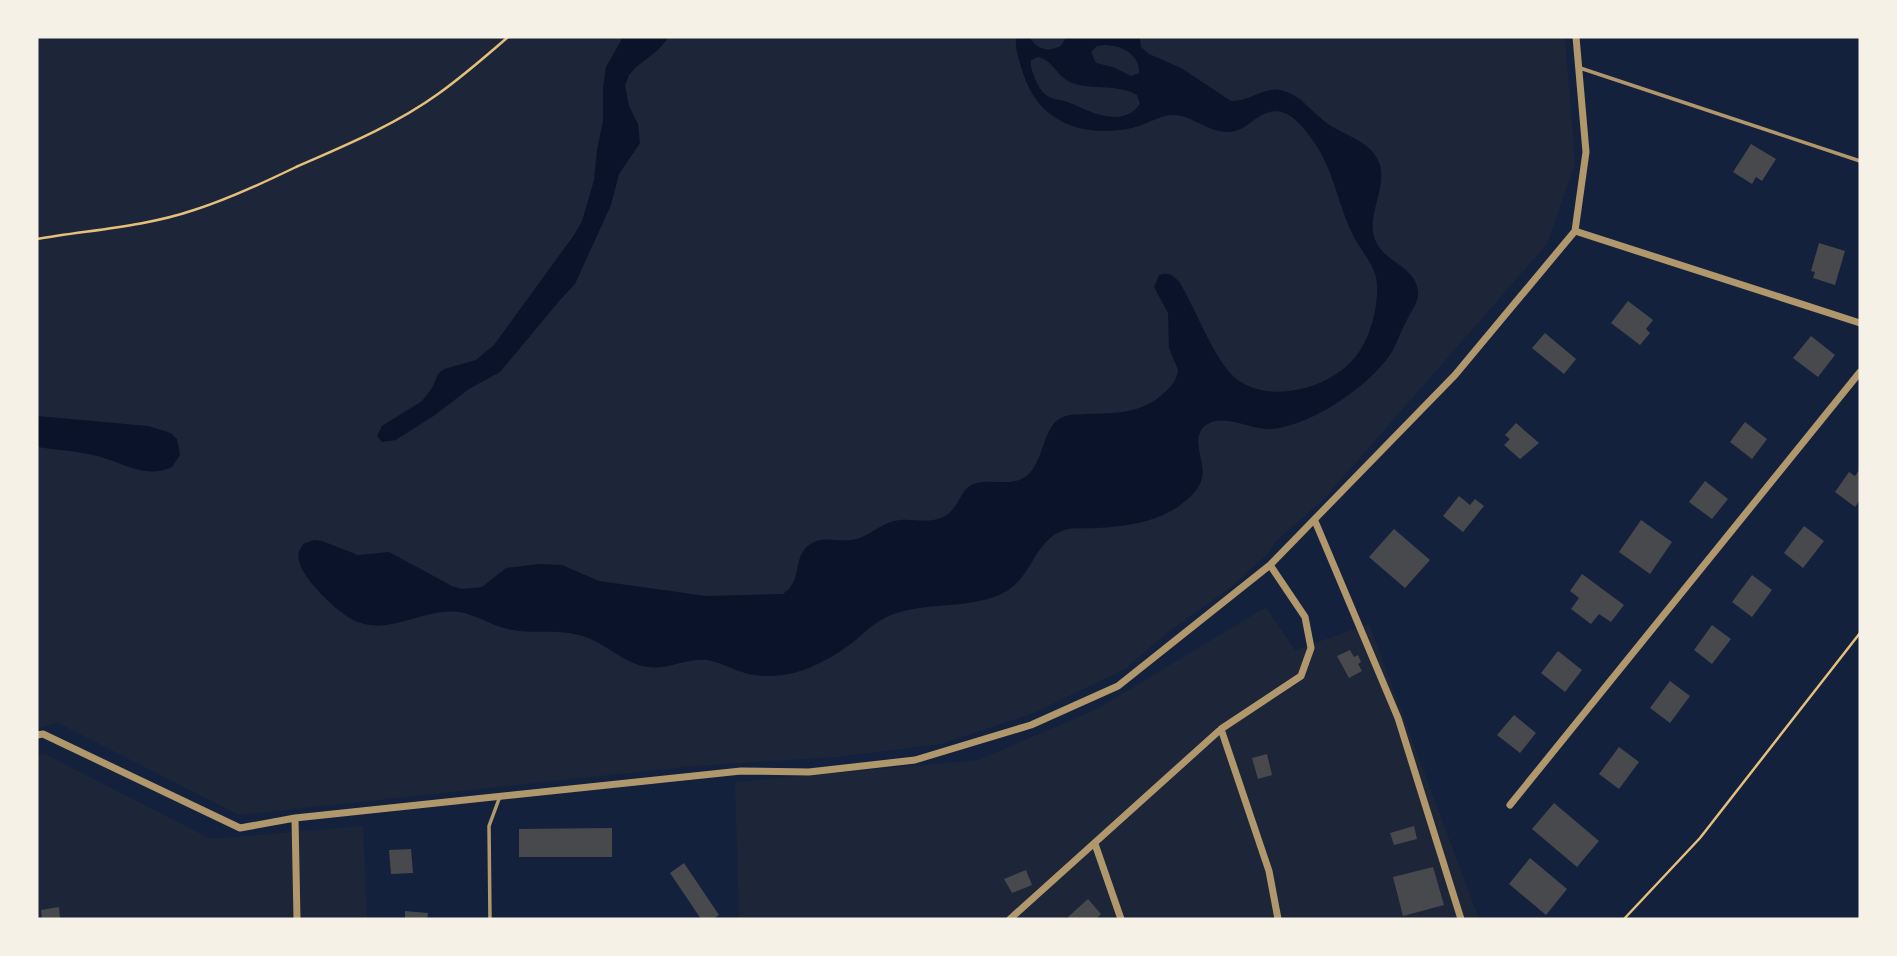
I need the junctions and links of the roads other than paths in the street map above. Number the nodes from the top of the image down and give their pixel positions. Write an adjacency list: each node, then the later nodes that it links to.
1 (1576, 37): 2 (street)
2 (1578, 68): 3 (lane); 4 (street)
3 (1860, 161)
4 (1575, 231): 5 (street); 7 (street)
5 (1860, 323)
6 (1860, 372): 12 (street)
7 (1315, 521): 8 (street); 20 (street)
8 (1270, 565): 9 (street); 11 (street)
9 (1221, 729): 14 (street); 19 (street)
10 (37, 735): 13 (street)
11 (499, 797): 13 (street); 16 (lane)
12 (1510, 805)
13 (295, 818): 15 (street)
14 (1095, 844): 17 (street); 18 (street)
15 (297, 919)
16 (491, 919)
17 (1010, 919)
18 (1121, 919)
19 (1278, 919)
20 (1461, 919)

